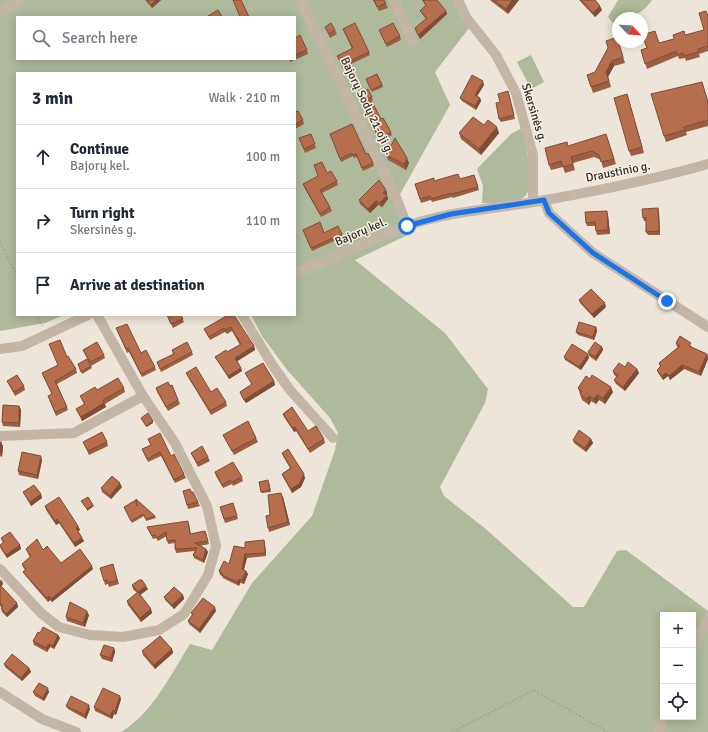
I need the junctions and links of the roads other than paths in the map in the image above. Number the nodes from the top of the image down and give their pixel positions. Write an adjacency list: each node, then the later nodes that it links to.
1 (20, 0): 5 (street)
2 (300, 0): 10 (street, Bajorų Sodų 21-oji g.)
3 (394, 0): 6 (street)
4 (458, 0): 9 (street, Skersinės g.)
5 (0, 12)
6 (413, 41)
7 (708, 164): 8 (street, Draustinio g.)
8 (544, 200): 9 (street, Draustinio g.); 15 (street)
9 (533, 202): 10 (street, Bajorų kel.)
10 (407, 226): 11 (street, Bajorų kel.)
11 (296, 273)
12 (86, 316): 16 (street)
13 (98, 316): 17 (street)
14 (243, 316): 19 (street)
15 (708, 327)
16 (0, 349)
17 (143, 396): 18 (street); 20 (street)
18 (0, 436)
19 (333, 438)
20 (0, 569)
21 (708, 618): 22 (street)
22 (694, 648)
23 (0, 692): 25 (street)
24 (664, 720): 26 (street)
25 (76, 732)
26 (658, 732)

